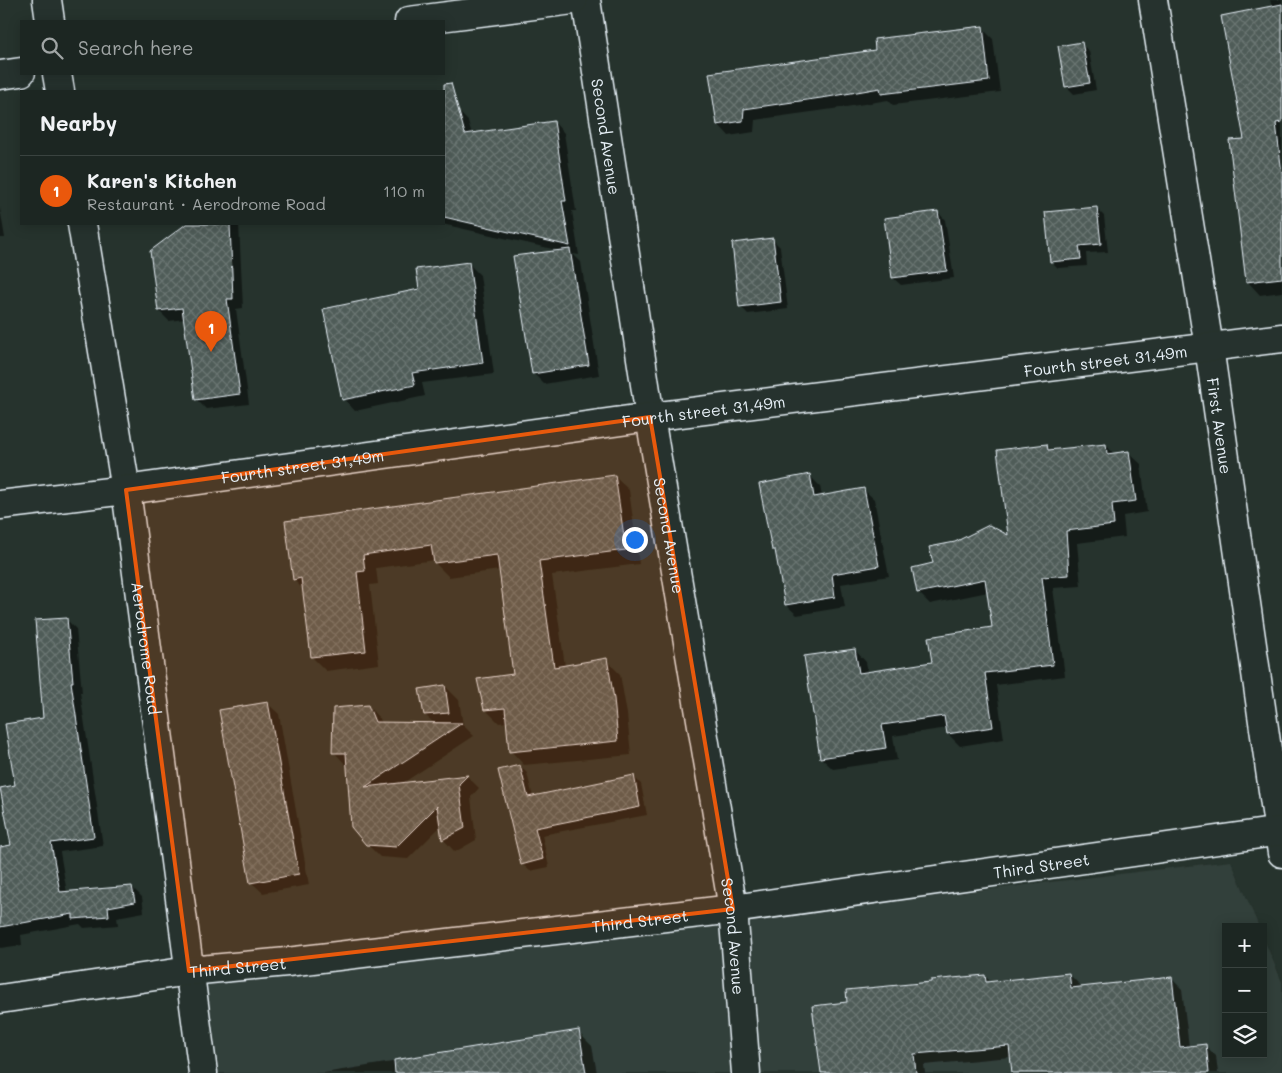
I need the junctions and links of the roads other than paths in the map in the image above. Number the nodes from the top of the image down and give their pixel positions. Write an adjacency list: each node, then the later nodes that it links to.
1 (47, 0): 5 (street)
2 (573, 0): 6 (street)
3 (586, 0): 14 (street, Second Avenue)
4 (1153, 0): 13 (street, First Avenue)
5 (50, 20)
6 (417, 20)
7 (20, 72): 8 (street)
8 (0, 75)
9 (57, 75): 10 (street)
10 (60, 90)
11 (82, 225): 15 (street, Aerodrome Road)
12 (1282, 338): 13 (street, Fourth street 31,49m)
13 (1209, 347): 14 (street, Fourth street 31,49m); 17 (street, First Avenue)
14 (650, 417): 15 (street, Fourth street 31,49m); 19 (street, Second Avenue)
15 (126, 490): 16 (street, Fourth street 31,49m); 20 (street, Aerodrome Road)
16 (0, 505)
17 (1277, 773): 18 (street, First Avenue)
18 (1281, 842): 19 (street, Third Street)
19 (733, 909): 20 (street, Third Street); 23 (street, Second Avenue)
20 (189, 971): 21 (street, Third Street); 22 (street, Aerodrome Road)
21 (0, 998)
22 (203, 1073)
23 (746, 1073)

